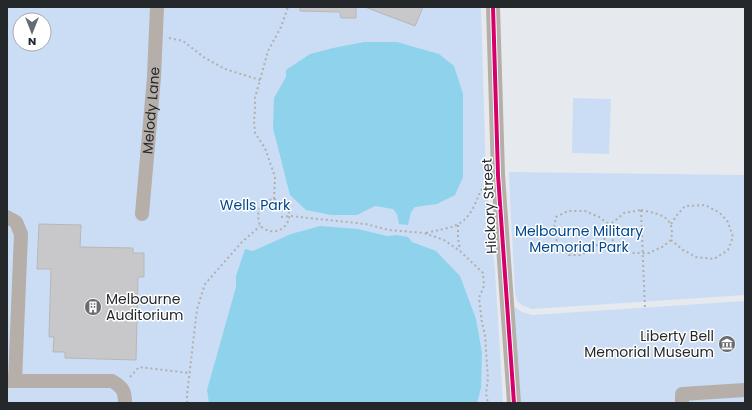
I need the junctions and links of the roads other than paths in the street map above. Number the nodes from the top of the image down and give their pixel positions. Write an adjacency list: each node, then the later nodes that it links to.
1 (157, 7): 3 (street, Melody Lane)
2 (493, 7): 8 (street, Hickory Street)
3 (142, 214)
4 (7, 217): 5 (street)
5 (11, 381): 7 (street)
6 (745, 390): 9 (street)
7 (125, 403)
8 (514, 403)
9 (682, 403)

